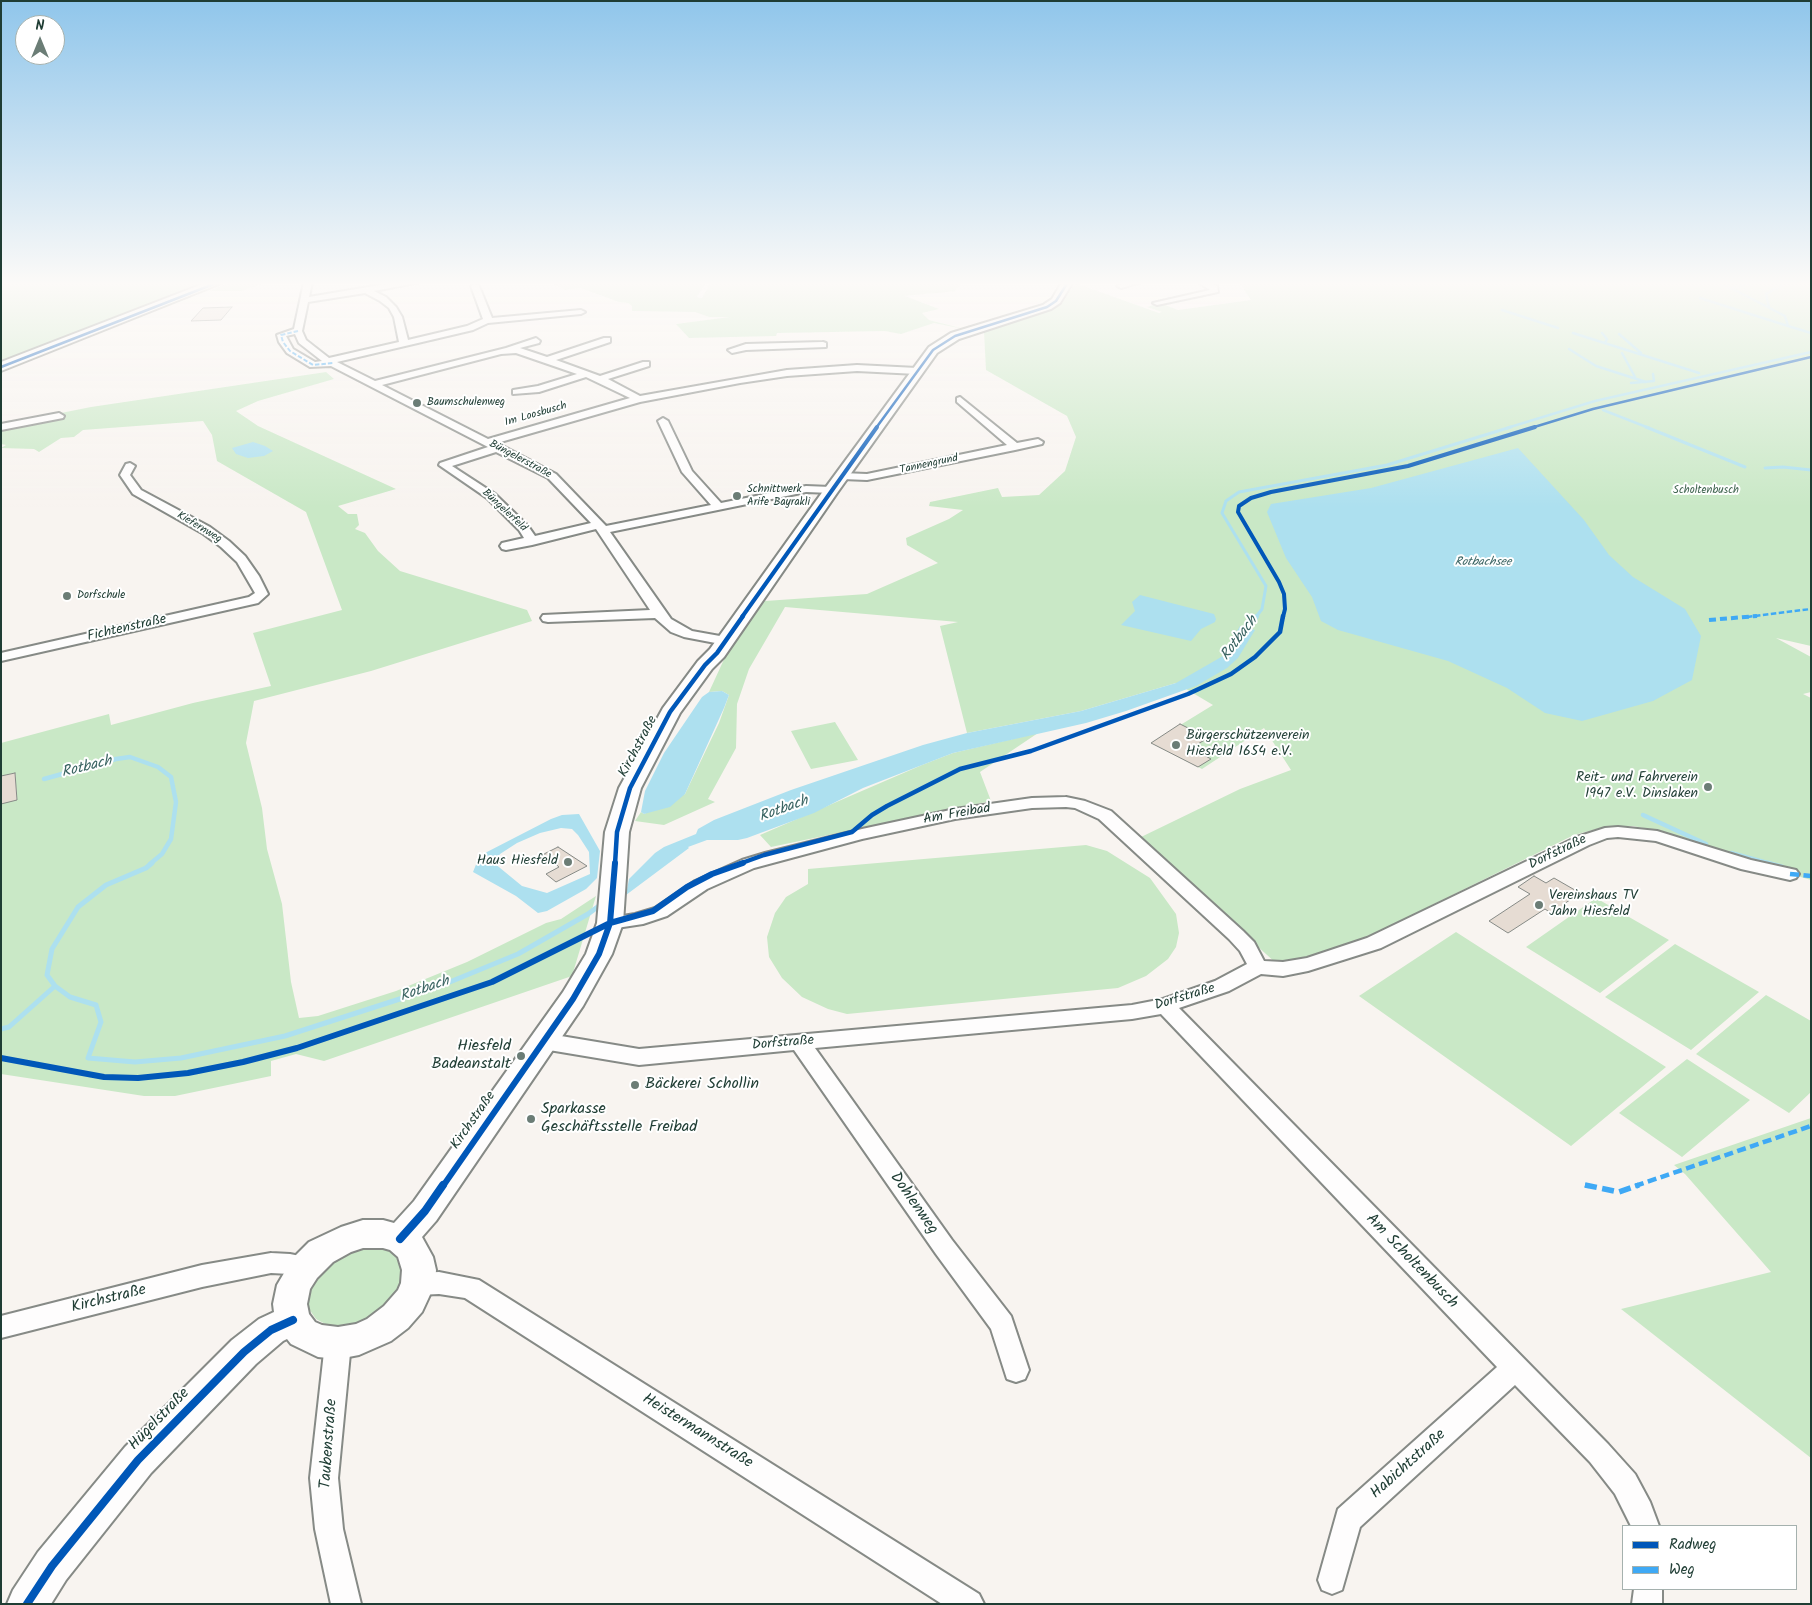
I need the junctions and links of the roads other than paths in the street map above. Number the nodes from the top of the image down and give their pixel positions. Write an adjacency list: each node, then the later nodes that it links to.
1 (27, 357): 14 (street)
2 (300, 357): 11 (street, Büngelerstraße)
3 (323, 357): 11 (street, Büngelerstraße)
4 (350, 357): 11 (street)
5 (478, 357): 18 (street)
6 (538, 357): 10 (street)
7 (557, 357): 10 (street)
8 (826, 357): 12 (street)
9 (926, 357): 15 (street, Kirchstraße)
10 (548, 360): 16 (street)
11 (330, 362): 18 (street, Büngelerstraße)
12 (827, 363): 15 (street, Im Loosbusch); 20 (street, Im Loosbusch)
13 (646, 364): 17 (street)
14 (1, 367)
15 (916, 371): 29 (street, Kirchstraße)
16 (587, 374): 17 (street); 19 (street)
17 (600, 379): 20 (street)
18 (375, 384): 26 (street, Büngelerstraße)
19 (516, 392)
20 (639, 399): 26 (street, Im Loosbusch)
21 (960, 400): 27 (street)
22 (59, 416): 24 (street)
23 (663, 422): 31 (street)
24 (1, 427)
25 (1038, 442): 27 (street, Tannengrund)
26 (492, 445): 32 (street, Büngelerstraße); 33 (street, Büngelerfeld)
27 (1015, 447): 29 (street, Tannengrund)
28 (130, 466): 35 (street, Kiefernweg)
29 (842, 476): 30 (street, Kirchstraße)
30 (831, 490): 31 (street); 38 (street, Kirchstraße)
31 (719, 507): 32 (street)
32 (601, 528): 33 (street); 36 (street, Büngelerstraße)
33 (532, 541): 34 (street)
34 (506, 546)
35 (253, 600): 39 (street, Fichtenstraße)
36 (659, 614): 37 (street); 38 (street, Büngelerstraße)
37 (548, 618)
38 (721, 647): 41 (street, Kirchstraße)
39 (1, 657)
40 (1790, 874): 42 (street, Dorfstraße)
41 (611, 906): 42 (street, Am Freibad); 44 (street, Kirchstraße)
42 (1258, 967): 43 (street, Dorfstraße)
43 (1166, 1006): 45 (street, Dorfstraße); 52 (street, Am Scholtenbusch)
44 (543, 1041): 45 (street, Dorfstraße); 46 (street, Kirchstraße)
45 (798, 1042): 53 (street, Dohlenweg)
46 (400, 1239): 47 (street); 48 (street)
47 (305, 1268): 49 (street); 50 (street, Kirchstraße)
48 (418, 1284): 51 (street); 59 (street, Heistermannstraße)
49 (293, 1320): 51 (street); 57 (street, Hügelstraße)
50 (1, 1327)
51 (338, 1343): 58 (street, Taubenstraße)
52 (1515, 1368): 54 (street, Am Scholtenbusch); 55 (street, Habichtstraße)
53 (1016, 1370)
54 (1645, 1525)
55 (1332, 1580)
56 (1648, 1590): 60 (street)
57 (27, 1604)
58 (346, 1604)
59 (969, 1604)
60 (1647, 1604)

